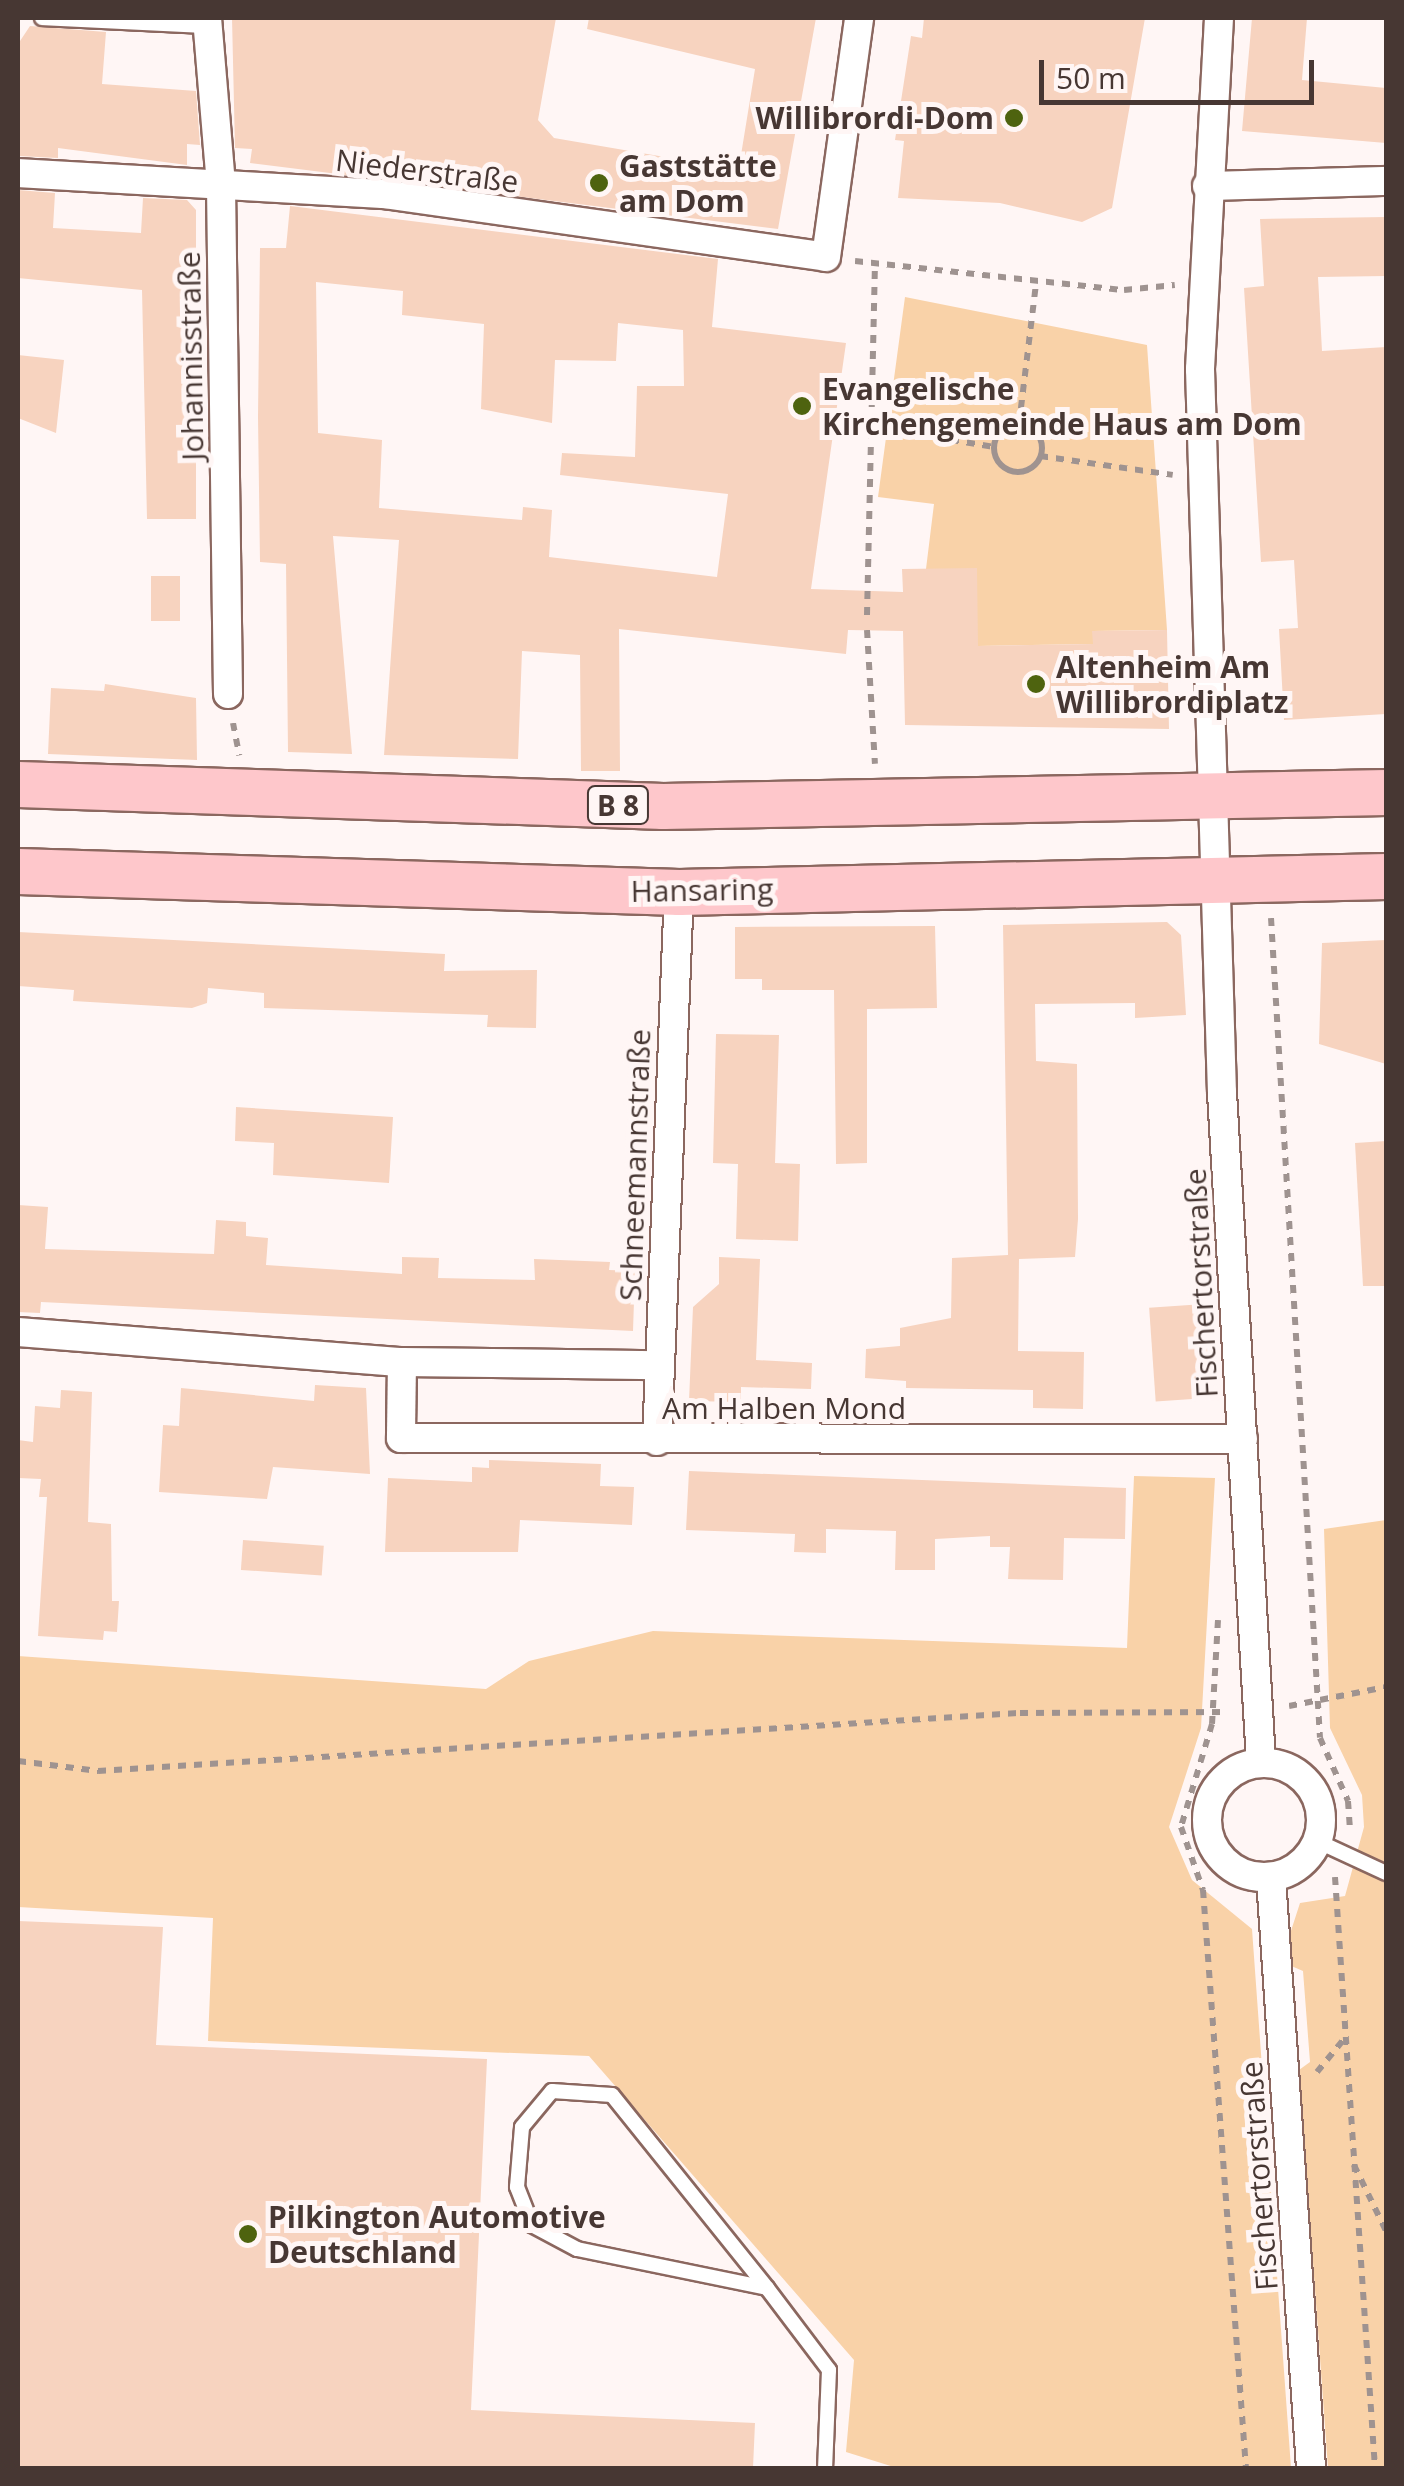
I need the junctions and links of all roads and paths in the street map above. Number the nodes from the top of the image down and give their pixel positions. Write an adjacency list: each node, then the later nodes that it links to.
1 (42, 18): 4 (lane)
2 (859, 18): 9 (street)
3 (1219, 18): 8 (street, Fischertorstraße)
4 (207, 22): 7 (street, Johannisstraße)
5 (18, 172): 7 (street, Niederstraße)
6 (1386, 181): 8 (street)
7 (221, 186): 9 (street, Niederstraße); 20 (street, Johannisstraße)
8 (1207, 186): 11 (street, Fischertorstraße)
9 (826, 257): 10 (path)
10 (876, 264): 12 (path); 14 (path)
11 (1201, 282): 12 (path); 17 (street, Fischertorstraße)
12 (1036, 284): 13 (path)
13 (1019, 424): 15 (path); 16 (path)
14 (872, 426): 15 (path); 18 (path)
15 (994, 447): 16 (path)
16 (1040, 456): 17 (path)
17 (1204, 480): 25 (street, Fischertorstraße)
18 (868, 616)
19 (867, 630): 22 (path)
20 (228, 694): 21 (path)
21 (243, 776)
22 (876, 782)
23 (18, 784): 25 (main road, B 8)
24 (1386, 792): 25 (main road, B 8)
25 (1219, 800): 28 (street, Fischertorstraße)
26 (18, 871): 29 (main road, Hansaring)
27 (1386, 876): 28 (main road, Hansaring)
28 (1221, 884): 29 (main road, Hansaring); 34 (street, Fischertorstraße)
29 (679, 892): 33 (street, Schneemannstraße)
30 (1270, 911): 38 (path)
31 (18, 1332): 32 (street, Am Halben Mond)
32 (402, 1362): 33 (street, Am Halben Mond); 35 (street, Am Halben Mond)
33 (659, 1365): 35 (street, Schneemannstraße)
34 (1243, 1439): 35 (street, Am Halben Mond); 41 (street, Fischertorstraße)
35 (657, 1441)
36 (1220, 1607): 39 (path)
37 (1386, 1687): 38 (path)
38 (1317, 1701): 43 (path)
39 (1214, 1713): 40 (path); 50 (path)
40 (18, 1762)
41 (1261, 1762): 42 (street); 45 (street)
42 (1317, 1841): 43 (lane); 45 (street)
43 (1345, 1853): 44 (lane); 46 (path)
44 (1386, 1872)
45 (1271, 1878): 51 (street, Fischertorstraße)
46 (1353, 2164): 47 (path); 52 (path)
47 (1386, 2231)
48 (767, 2288): 48 (lane); 49 (lane)
49 (825, 2468)
50 (1246, 2468)
51 (1311, 2468)
52 (1375, 2468)

